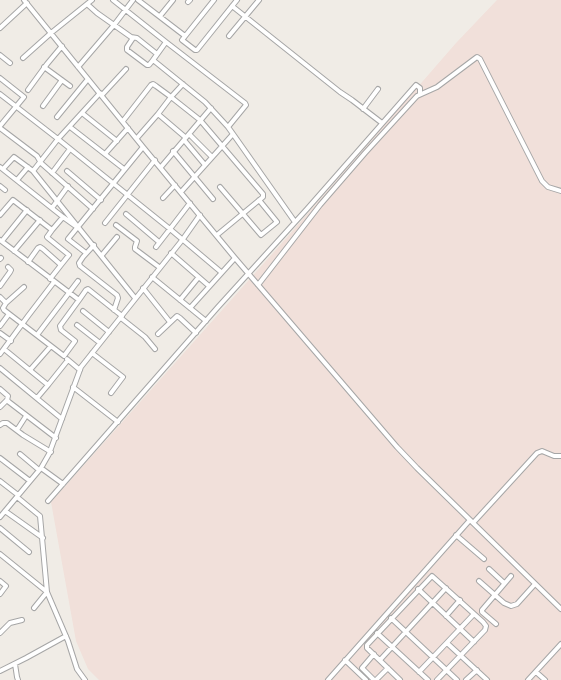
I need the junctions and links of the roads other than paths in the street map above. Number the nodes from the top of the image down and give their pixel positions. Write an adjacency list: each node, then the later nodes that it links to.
1 (92, 0): 10 (street)
2 (113, 0): 12 (street)
3 (133, 0): 12 (street)
4 (138, 0): 13 (street)
5 (172, 0): 13 (street)
6 (213, 0): 18 (street)
7 (237, 0): 11 (street)
8 (259, 0): 14 (street)
9 (25, 1): 16 (street); 17 (street)
10 (87, 4): 15 (street); 17 (street)
11 (232, 6): 14 (street); 18 (street)
12 (125, 10): 15 (street); 21 (street)
13 (160, 16): 18 (street)
14 (245, 17): 19 (street); 45 (street)
15 (114, 25): 20 (street); 29 (street)
16 (0, 28)
17 (51, 33): 22 (street); 25 (street)
18 (185, 36)
19 (230, 36)
20 (133, 38): 23 (street); 26 (street)
21 (166, 42): 23 (street); 54 (street)
22 (62, 46): 28 (street); 29 (street)
23 (157, 54): 26 (street)
24 (0, 55): 27 (street)
25 (23, 58)
26 (153, 60): 34 (street)
27 (10, 63)
28 (44, 67): 33 (street); 37 (street)
29 (78, 67): 32 (street)
30 (126, 69): 39 (street)
31 (0, 78): 43 (street)
32 (88, 79): 39 (street); 48 (street)
33 (62, 80): 35 (street); 42 (street)
34 (183, 84): 41 (street); 44 (street)
35 (70, 86)
36 (378, 89): 45 (street)
37 (28, 90)
38 (0, 94): 43 (street)
39 (101, 94): 46 (street); 50 (street)
40 (420, 94): 51 (street); 85 (street); 133 (street)
41 (171, 98): 47 (street); 49 (street); 50 (street)
42 (43, 106)
43 (17, 107): 52 (street); 59 (street)
44 (211, 108): 49 (street); 54 (street)
45 (363, 109): 51 (street)
46 (82, 113): 53 (street); 60 (street)
47 (158, 114): 57 (street); 58 (street)
48 (57, 117)
49 (200, 120): 57 (street); 61 (street)
50 (123, 121): 55 (street)
51 (382, 124): 104 (street)
52 (0, 127): 68 (street)
53 (70, 127): 59 (street); 65 (street)
54 (228, 127): 56 (street)
55 (128, 128): 58 (street); 60 (street)
56 (233, 134): 61 (street); 104 (street)
57 (186, 137): 64 (street); 66 (street); 69 (street)
58 (137, 138): 62 (street)
59 (58, 139): 63 (street); 68 (street)
60 (117, 140): 65 (street)
61 (222, 146): 66 (street); 91 (street)
62 (143, 147): 67 (street); 73 (street)
63 (70, 149): 76 (street); 79 (street)
64 (173, 151): 71 (street); 77 (street)
65 (105, 154): 73 (street)
66 (212, 157): 69 (street)
67 (155, 160): 71 (street); 87 (street)
68 (41, 162): 74 (street); 76 (street)
69 (205, 165): 77 (street)
70 (28, 167): 72 (street); 74 (street); 78 (street)
71 (161, 167): 80 (street)
72 (2, 168): 78 (street)
73 (124, 169): 79 (street)
74 (33, 171): 92 (street)
75 (67, 171): 90 (street)
76 (52, 172): 82 (street)
77 (194, 177): 86 (street); 89 (street)
78 (18, 180): 94 (street)
79 (114, 183): 87 (street); 90 (street)
80 (175, 185): 86 (street); 88 (street)
81 (0, 186): 84 (street)
82 (68, 186): 92 (street); 96 (street)
83 (220, 187): 99 (street)
84 (5, 190)
85 (561, 191)
86 (181, 192): 93 (street)
87 (127, 194): 105 (street); 108 (street)
88 (163, 198)
89 (213, 199)
90 (100, 200): 96 (street)
91 (259, 200): 99 (street); 99 (street)
92 (58, 201): 94 (street); 107 (street)
93 (190, 203): 101 (street); 108 (street)
94 (52, 208): 102 (street)
95 (2, 209): 97 (street); 100 (street)
96 (93, 209): 107 (street)
97 (27, 210): 103 (street); 113 (street)
98 (126, 214): 114 (street)
99 (242, 214): 110 (street)
100 (0, 215)
101 (200, 215): 110 (street); 112 (street)
102 (63, 217): 107 (street); 109 (street)
103 (40, 220): 109 (street); 117 (street)
104 (295, 222): 127 (street)
105 (104, 223)
106 (116, 225): 125 (street)
107 (77, 226): 115 (street); 118 (street)
108 (170, 229): 112 (street); 114 (street)
109 (52, 230): 123 (street)
110 (217, 236): 121 (street)
111 (116, 237): 120 (street)
112 (183, 239): 119 (street); 126 (street)
113 (1, 240): 117 (street)
114 (159, 242): 116 (street)
115 (94, 245): 118 (street); 120 (street)
116 (156, 247)
117 (14, 251): 122 (street)
118 (86, 253): 145 (street)
119 (171, 254): 125 (street); 129 (street)
120 (102, 256): 140 (street)
121 (235, 258): 126 (street); 127 (street)
122 (28, 262): 123 (street); 130 (street)
123 (61, 265): 130 (street)
124 (8, 267): 134 (street)
125 (159, 268): 128 (street)
126 (221, 272): 135 (street)
127 (248, 274): 133 (street); 149 (street)
128 (152, 277): 137 (street); 142 (street)
129 (198, 278): 135 (street); 142 (street)
130 (50, 279): 132 (street)
131 (78, 281): 138 (street)
132 (54, 282): 138 (street); 151 (street)
133 (258, 285): 196 (street)
134 (0, 286)
135 (209, 286): 144 (street)
136 (24, 287): 143 (street)
137 (143, 288): 140 (street); 150 (street)
138 (68, 293): 141 (street); 158 (street)
139 (0, 297): 143 (street)
140 (135, 298): 148 (street)
141 (79, 300): 145 (street); 166 (street)
142 (180, 300): 144 (street)
143 (6, 303): 147 (street)
144 (190, 308): 149 (street)
145 (114, 310): 148 (street)
146 (83, 311): 154 (street)
147 (9, 314): 151 (street); 153 (street)
148 (121, 317): 154 (street); 163 (street)
149 (206, 321): 156 (street)
150 (170, 322): 156 (street); 157 (street)
151 (22, 324): 158 (street); 159 (street)
152 (77, 325): 160 (street)
153 (0, 326)
154 (109, 332): 160 (street)
155 (0, 333): 159 (street)
156 (196, 333): 180 (street)
157 (158, 334)
158 (37, 335): 161 (street)
159 (11, 341): 162 (street)
160 (100, 343): 164 (street)
161 (51, 346): 166 (street); 169 (street)
162 (4, 349): 165 (street); 169 (street)
163 (156, 349)
164 (92, 352): 170 (street); 174 (street)
165 (0, 354)
166 (64, 356): 167 (street)
167 (68, 360): 170 (street); 171 (street)
168 (0, 368): 175 (street)
169 (30, 370): 171 (street)
170 (80, 370): 172 (street)
171 (48, 385): 175 (street)
172 (73, 387): 179 (street); 180 (street)
173 (0, 389): 176 (street)
174 (111, 393)
175 (37, 398): 179 (street)
176 (7, 400): 177 (street); 178 (street)
177 (0, 407)
178 (26, 416): 182 (street); 183 (street)
179 (62, 419): 183 (street)
180 (118, 422): 191 (street)
181 (0, 425): 182 (street)
182 (17, 430): 184 (street)
183 (56, 438): 184 (street)
184 (51, 452): 188 (street)
185 (20, 454): 188 (street)
186 (561, 456): 196 (street)
187 (0, 458): 190 (street)
188 (40, 469): 190 (street); 191 (street)
189 (0, 481): 192 (street)
190 (30, 481): 192 (street)
191 (63, 484): 193 (street)
192 (17, 496): 194 (street); 199 (street)
193 (48, 501)
194 (5, 511): 195 (street); 199 (street)
195 (0, 516)
196 (471, 522): 198 (street); 208 (street)
197 (0, 528): 200 (street)
198 (456, 535): 202 (street); 235 (street)
199 (43, 538): 211 (street)
200 (29, 552)
201 (0, 554): 211 (street)
202 (484, 559)
203 (489, 569): 207 (street)
204 (512, 576): 207 (street)
205 (0, 581): 212 (street)
206 (479, 581): 213 (street)
207 (504, 584): 213 (street)
208 (535, 584): 213 (street); 217 (street)
209 (446, 588): 210 (street); 214 (street); 215 (street)
210 (418, 590): 215 (street); 220 (street)
211 (47, 592): 216 (street); 227 (street)
212 (0, 594)
213 (495, 594): 222 (street)
214 (460, 600): 218 (street); 219 (street)
215 (432, 603): 219 (street); 224 (street)
216 (34, 608)
217 (561, 609)
218 (474, 614): 223 (street); 228 (street)
219 (446, 616): 223 (street)
220 (391, 618): 224 (street); 226 (street)
221 (22, 620): 225 (street)
222 (496, 624)
223 (460, 629): 228 (street); 229 (street)
224 (405, 632): 231 (street); 234 (street)
225 (0, 633)
226 (377, 633): 231 (street); 232 (street)
227 (66, 636): 237 (street); 245 (street)
228 (474, 642): 233 (street)
229 (447, 643): 233 (street); 234 (street)
230 (561, 644): 243 (street)
231 (392, 647): 236 (street); 242 (street)
232 (374, 654): 236 (street); 248 (street)
233 (461, 656): 240 (street); 241 (street)
234 (433, 658): 240 (street); 242 (street)
235 (346, 660): 246 (street); 247 (street)
236 (380, 660): 238 (street)
237 (15, 664): 239 (street); 244 (street)
238 (388, 668): 248 (street); 249 (street)
239 (0, 670)
240 (446, 670): 251 (street); 252 (street)
241 (476, 670): 253 (street); 254 (street)
242 (420, 672): 250 (street)
243 (536, 672): 255 (street); 256 (street)
244 (17, 679)
245 (85, 680)
246 (328, 680)
247 (366, 680)
248 (375, 680)
249 (400, 680)
250 (428, 680)
251 (438, 680)
252 (457, 680)
253 (466, 680)
254 (487, 680)
255 (528, 680)
256 (545, 680)

